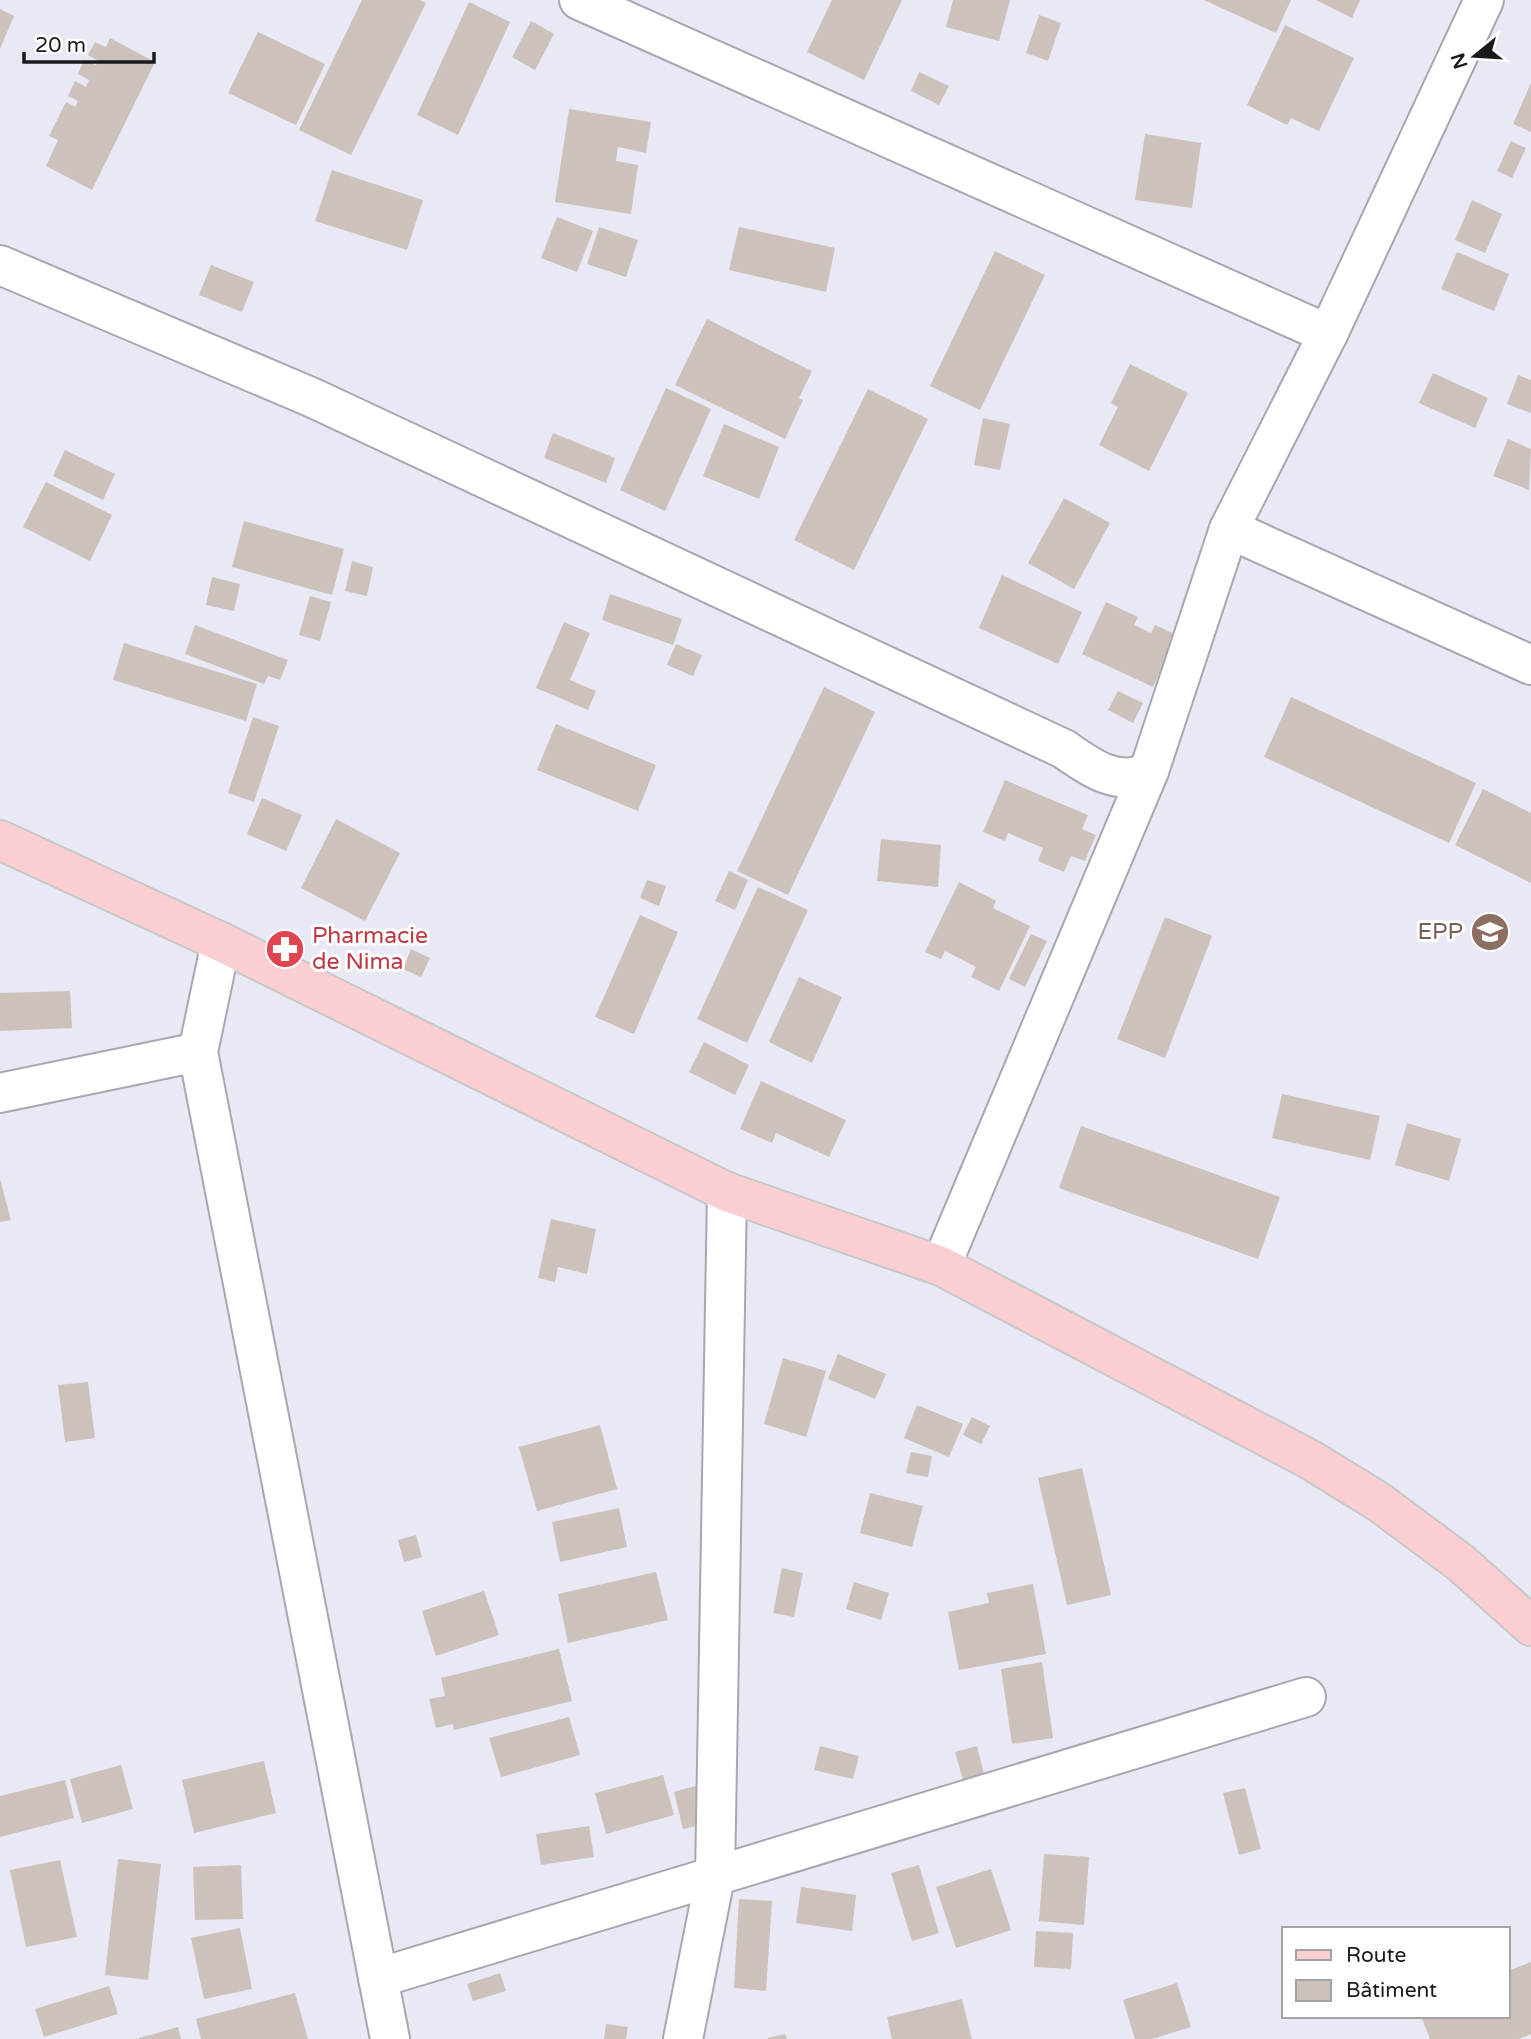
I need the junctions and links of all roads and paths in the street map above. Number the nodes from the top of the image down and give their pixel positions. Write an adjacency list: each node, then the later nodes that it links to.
1 (579, 0): 4 (street)
2 (1484, 0): 4 (street)
3 (0, 265): 7 (street)
4 (1328, 334): 5 (street)
5 (1229, 529): 6 (street); 7 (street)
6 (1531, 665)
7 (1149, 771): 13 (street)
8 (0, 840): 9 (main road)
9 (221, 942): 10 (street); 12 (main road)
10 (198, 1052): 11 (street); 17 (street)
11 (0, 1093)
12 (727, 1192): 13 (main road); 16 (street)
13 (941, 1266): 14 (main road)
14 (1531, 1626)
15 (1306, 1697): 16 (street)
16 (715, 1877): 17 (street); 19 (street)
17 (378, 1978): 18 (street)
18 (390, 2039)
19 (683, 2039)

